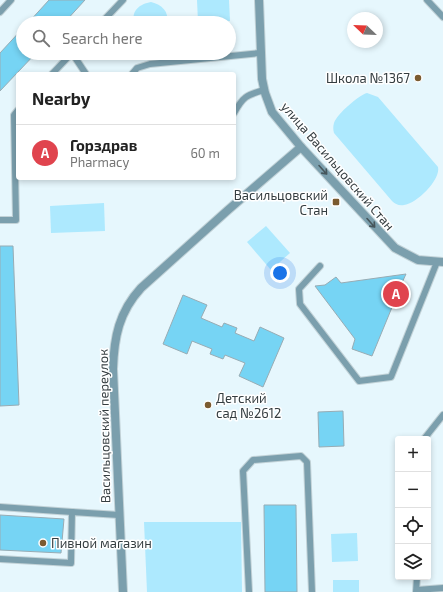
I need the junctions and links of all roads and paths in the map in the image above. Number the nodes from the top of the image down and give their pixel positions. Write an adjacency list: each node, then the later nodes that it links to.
1 (11, 0): 5 (lane)
2 (123, 0): 6 (lane)
3 (259, 0): 8 (street, улица Васильцовский Стан)
4 (427, 0): 7 (lane)
5 (0, 12)
6 (108, 16)
7 (443, 17)
8 (260, 53): 9 (lane); 16 (street, улица Васильцовский Стан)
9 (236, 55)
10 (65, 60): 13 (lane)
11 (77, 60): 14 (lane)
12 (190, 60): 15 (lane)
13 (54, 72)
14 (85, 72)
15 (134, 72)
16 (264, 90): 17 (lane); 19 (street, улица Васильцовский Стан)
17 (236, 110)
18 (16, 112): 20 (lane)
19 (302, 147): 21 (street, улица Васильцовский Стан, one-way to 21); 27 (street, Васильцовский переулок)
20 (0, 220)
21 (440, 262): 22 (lane)
22 (320, 266)
23 (443, 415): 24 (lane)
24 (426, 436)
25 (0, 507): 26 (lane)
26 (72, 512): 27 (lane); 28 (lane)
27 (118, 515): 32 (street, Васильцовский переулок)
28 (0, 559)
29 (417, 580): 31 (lane)
30 (443, 588): 31 (lane)
31 (417, 591)
32 (123, 592)
33 (249, 592): 34 (lane)
34 (312, 592)

